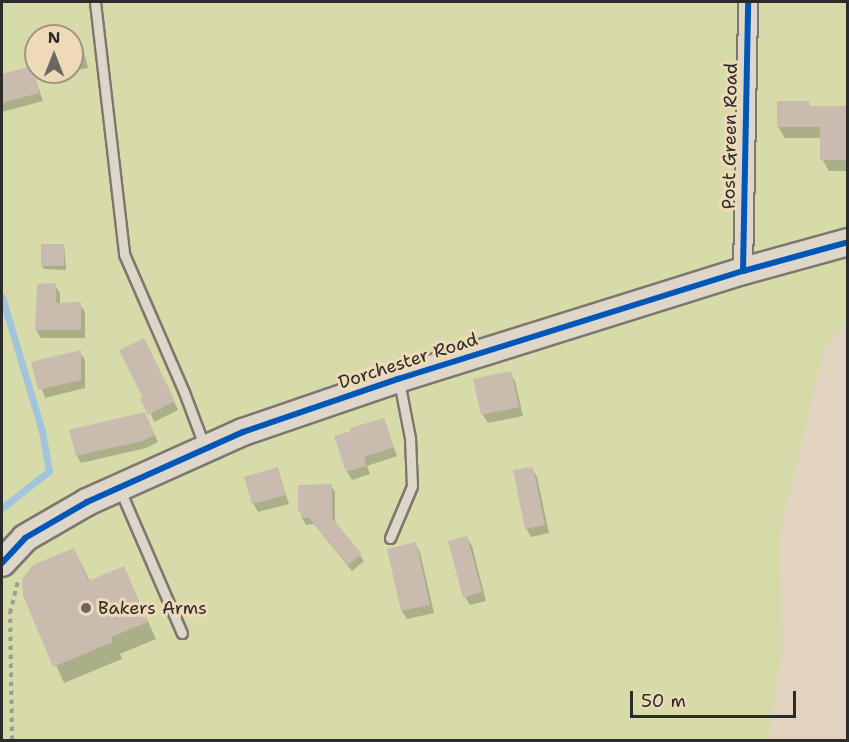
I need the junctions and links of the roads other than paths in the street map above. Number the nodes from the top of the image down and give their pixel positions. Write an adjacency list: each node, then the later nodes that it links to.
1 (95, 2): 6 (lane)
2 (748, 2): 4 (street, Post Green Road)
3 (848, 242): 4 (main road, Dorchester Road)
4 (743, 271): 5 (main road, Dorchester Road)
5 (399, 379): 6 (main road, Dorchester Road); 8 (lane)
6 (206, 450): 7 (main road, Dorchester Road)
7 (120, 487): 9 (main road, Dorchester Road); 10 (lane)
8 (390, 538)
9 (12, 568)
10 (182, 633)

